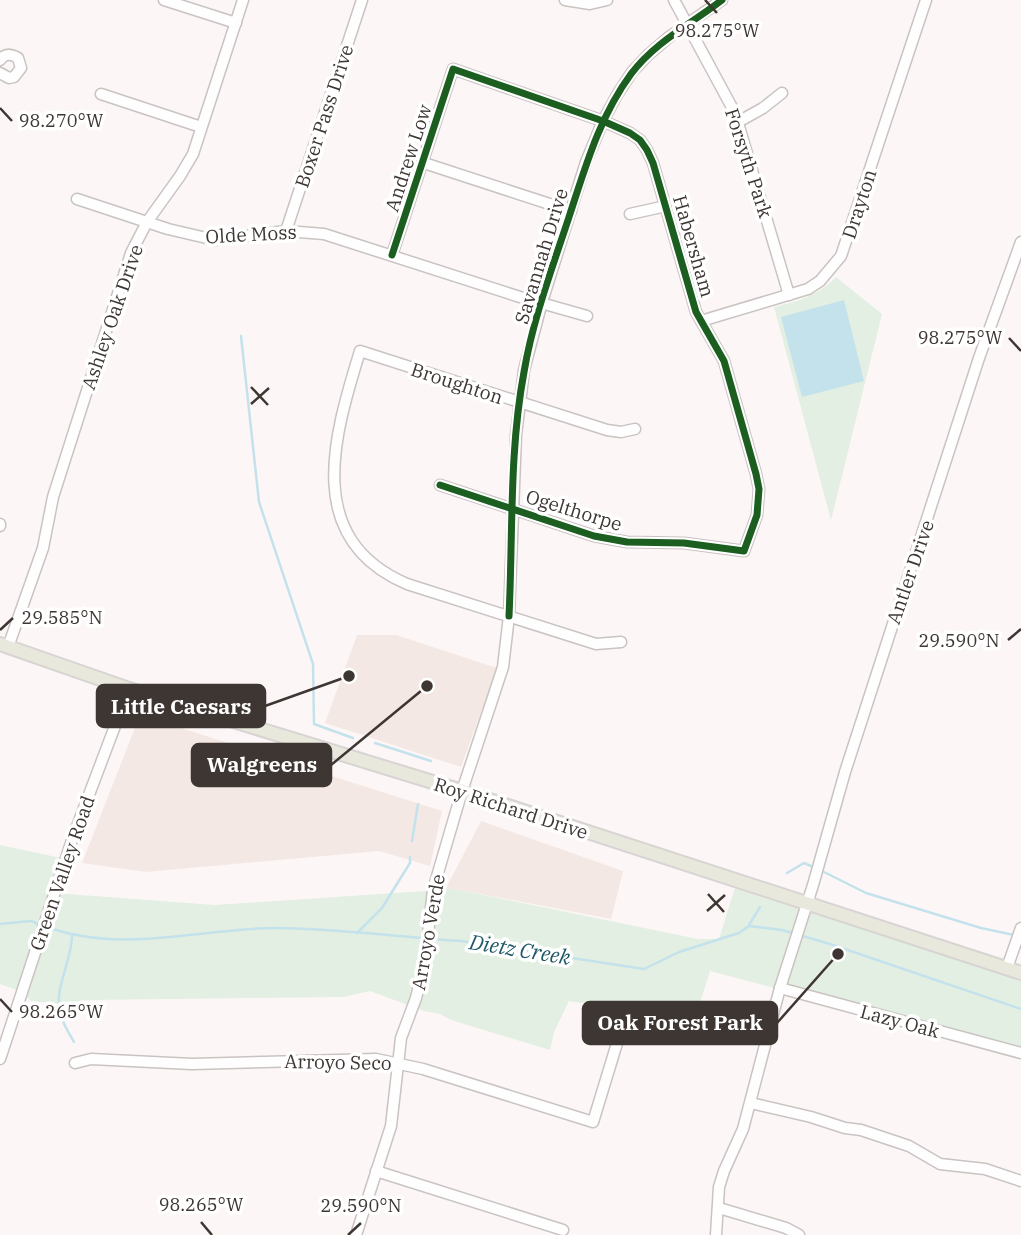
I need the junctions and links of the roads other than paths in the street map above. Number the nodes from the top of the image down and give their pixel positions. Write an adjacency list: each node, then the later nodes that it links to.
1 (164, 0): 9 (street)
2 (243, 0): 9 (street, Ashley Oak Drive)
3 (362, 0): 25 (street, Boxer Pass Drive)
4 (565, 0): 5 (street)
5 (607, 0)
6 (674, 0): 10 (street, Forsyth Park)
7 (722, 0): 10 (street, Savannah Drive)
8 (926, 0): 28 (street, Drayton)
9 (236, 23): 18 (street, Ashley Oak Drive)
10 (687, 23): 16 (street, Savannah Drive); 17 (street, Forsyth Park)
11 (0, 60): 13 (street)
12 (453, 69): 16 (street, Habersham); 19 (street, Andrew Low)
13 (0, 73)
14 (782, 93): 17 (street)
15 (101, 94): 18 (street)
16 (603, 121): 21 (street, Habersham); 22 (street, Savannah Drive)
17 (738, 122): 28 (street, Forsyth Park)
18 (201, 127): 24 (street, Ashley Oak Drive)
19 (424, 163): 22 (street); 27 (street, Andrew Low)
20 (77, 199): 24 (street, Olde Moss)
21 (666, 206): 23 (street); 31 (street, Habersham)
22 (571, 211): 29 (street, Savannah Drive)
23 (630, 214)
24 (147, 222): 25 (street, Olde Moss); 39 (street, Ashley Oak Drive)
25 (286, 231): 27 (street, Olde Moss)
26 (1021, 242): 42 (street, Antler Drive)
27 (392, 255): 29 (street, Olde Moss)
28 (789, 295): 31 (street, Drayton)
29 (542, 302): 30 (street, Olde Moss); 32 (street, Savannah Drive)
30 (587, 316)
31 (701, 321): 36 (street, Habersham)
32 (519, 403): 33 (street, Broughton); 35 (street, Savannah Drive); 37 (street, Broughton)
33 (635, 429)
34 (440, 485): 35 (street, Ogelthorpe)
35 (513, 508): 36 (street, Ogelthorpe); 37 (street, Savannah Drive)
36 (744, 551)
37 (509, 616): 38 (street); 41 (street, Savannah Drive)
38 (621, 642)
39 (4, 645): 40 (main road, Roy Richard Drive)
40 (129, 689): 41 (main road, Roy Richard Drive); 49 (street, Green Valley Road)
41 (462, 791): 42 (main road, Roy Richard Drive); 50 (street, Arroyo Verde)
42 (807, 904): 44 (main road, Roy Richard Drive); 46 (street, Antler Drive)
43 (1021, 928): 44 (street)
44 (1007, 968): 45 (main road, Roy Richard Drive)
45 (1021, 973)
46 (780, 988): 48 (street, Lazy Oak); 52 (street, Antler Drive)
47 (618, 1040): 50 (street, Arroyo Seco)
48 (1021, 1053)
49 (0, 1059)
50 (397, 1062): 51 (street, Arroyo Seco); 53 (street, Arroyo Verde)
51 (75, 1063)
52 (751, 1104): 54 (street); 55 (street, Antler Drive)
53 (376, 1171): 56 (street); 57 (street, Arroyo Verde)
54 (1021, 1181)
55 (719, 1208): 58 (street, Antler Drive); 59 (street)
56 (563, 1230)
57 (356, 1235)
58 (716, 1235)
59 (799, 1235)

